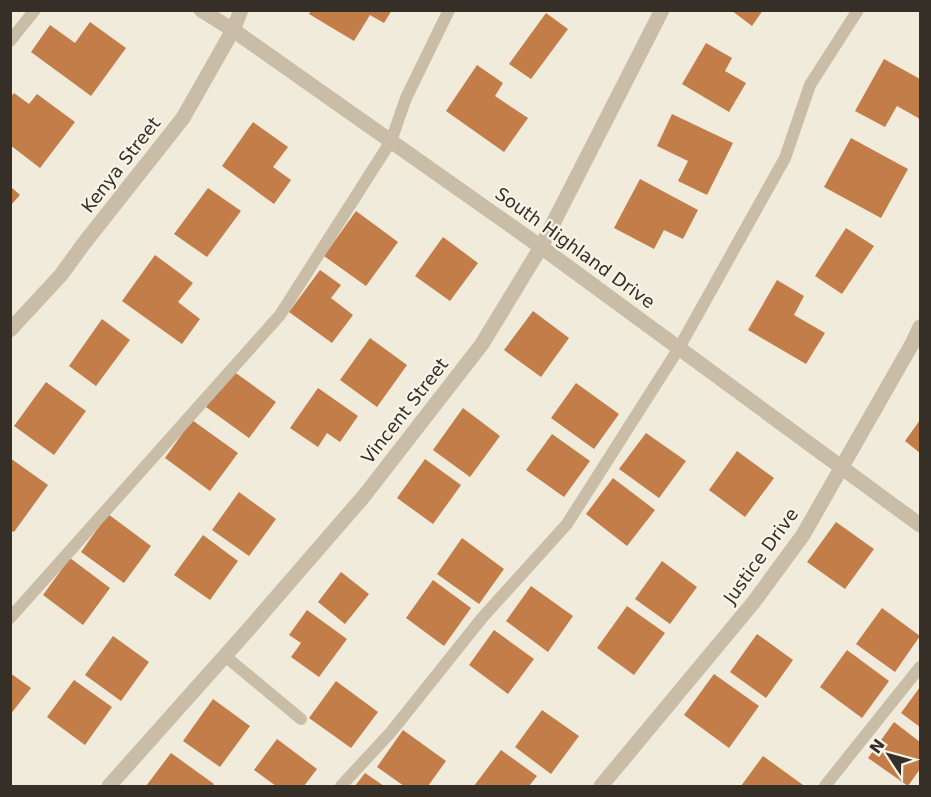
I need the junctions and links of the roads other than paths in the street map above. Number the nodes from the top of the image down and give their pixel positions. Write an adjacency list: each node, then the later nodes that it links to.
1 (35, 10): 8 (lane)
2 (201, 10): 7 (street, South Highland Drive)
3 (241, 10): 7 (street, Kenya Street)
4 (449, 10): 9 (lane)
5 (662, 10): 10 (street, Vincent Street)
6 (858, 10): 13 (lane)
7 (233, 30): 9 (street, South Highland Drive); 12 (street, Kenya Street)
8 (10, 41)
9 (391, 141): 10 (street, South Highland Drive); 16 (lane)
10 (541, 247): 13 (street, South Highland Drive); 17 (street, Vincent Street)
11 (921, 327): 14 (street, Justice Drive)
12 (10, 330)
13 (679, 348): 14 (street, South Highland Drive); 21 (lane)
14 (842, 468): 15 (street, South Highland Drive); 22 (street, Justice Drive)
15 (921, 525)
16 (10, 618)
17 (225, 656): 19 (lane); 20 (street, Vincent Street)
18 (921, 667): 23 (lane)
19 (301, 719)
20 (109, 786)
21 (340, 786)
22 (602, 786)
23 (825, 786)

